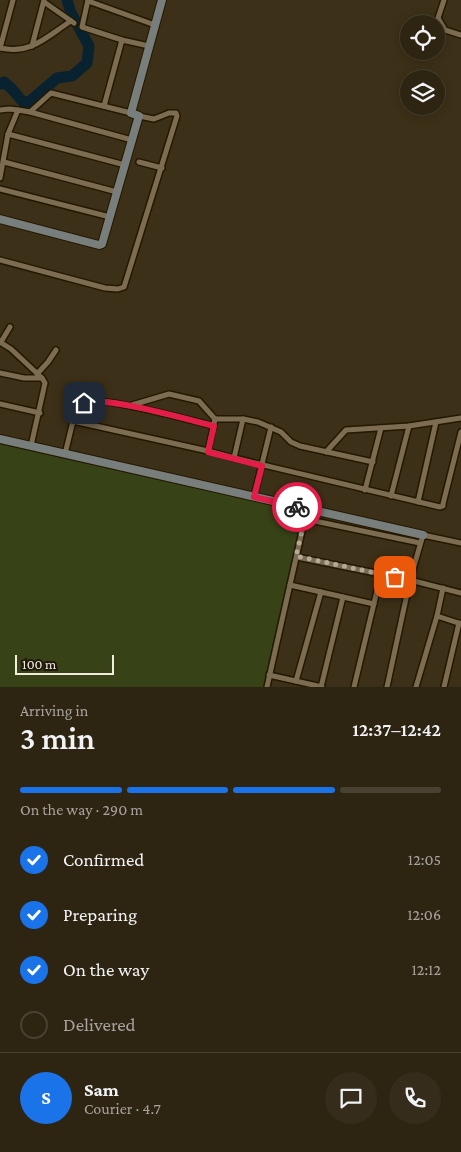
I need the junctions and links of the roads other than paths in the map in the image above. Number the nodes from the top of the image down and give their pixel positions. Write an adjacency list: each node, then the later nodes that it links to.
1 (13, 0): 7 (street)
2 (88, 0): 8 (street); 10 (street)
3 (162, 0): 8 (street)
4 (444, 0): 9 (street)
5 (44, 1): 11 (street); 11 (street)
6 (0, 19): 7 (street)
7 (8, 21): 13 (street)
8 (155, 25): 12 (street)
9 (461, 35)
10 (122, 40): 12 (street); 14 (street)
11 (32, 46): 13 (street)
12 (149, 46): 18 (street)
13 (0, 48)
14 (104, 106): 17 (street); 18 (street)
15 (0, 110): 16 (street)
16 (18, 110): 17 (street); 19 (street)
17 (30, 112): 20 (street)
18 (135, 114): 20 (street); 24 (street)
19 (8, 134): 21 (street); 23 (street)
20 (132, 140): 23 (street)
21 (4, 162): 25 (street); 27 (street)
22 (139, 162): 24 (street)
23 (125, 165): 27 (street)
24 (162, 168): 30 (street)
25 (0, 178)
26 (0, 188): 28 (street)
27 (117, 192): 28 (street)
28 (110, 217): 29 (street)
29 (0, 219)
30 (0, 260)
31 (10, 327): 32 (street)
32 (0, 342): 35 (street)
33 (56, 350): 35 (street)
34 (0, 373): 35 (street)
35 (40, 376): 38 (street)
36 (0, 404): 38 (street)
37 (130, 406): 40 (street); 42 (street); 44 (street)
38 (40, 413): 50 (street)
39 (461, 418): 43 (street)
40 (215, 419): 41 (street); 44 (street)
41 (243, 419): 46 (street); 54 (street)
42 (73, 421): 51 (street); 53 (street)
43 (436, 422): 45 (street); 60 (street)
44 (214, 426): 51 (street)
45 (409, 426): 47 (street); 58 (street)
46 (271, 427): 52 (street); 56 (street)
47 (381, 428): 52 (street); 55 (street)
48 (461, 432): 60 (street)
49 (0, 439): 50 (street)
50 (32, 446): 53 (street)
51 (208, 452): 54 (street)
52 (326, 452): 55 (street)
53 (65, 454): 59 (street)
54 (234, 458): 56 (street)
55 (373, 462): 57 (street)
56 (262, 466): 57 (street); 59 (street)
57 (365, 490): 58 (street)
58 (391, 496): 60 (street)
59 (254, 497): 61 (street)
60 (418, 502)
61 (307, 509): 62 (street); 63 (street)
62 (305, 519): 63 (street); 65 (street)
63 (422, 539): 64 (street); 67 (street)
64 (461, 543)
65 (296, 556): 66 (street); 68 (street)
66 (380, 574): 67 (street); 73 (street)
67 (410, 580): 69 (street); 81 (street)
68 (290, 585): 70 (street); 76 (street)
69 (443, 588): 71 (street); 74 (street)
70 (320, 592): 72 (street); 77 (street)
71 (461, 593)
72 (343, 597): 73 (street); 79 (street)
73 (374, 604): 80 (street)
74 (437, 616): 75 (street); 82 (street)
75 (460, 623): 83 (street)
76 (270, 675): 77 (street); 78 (street)
77 (296, 680): 79 (street)
78 (267, 687)
79 (322, 687)
80 (354, 687)
81 (387, 687)
82 (416, 687)
83 (444, 687)

